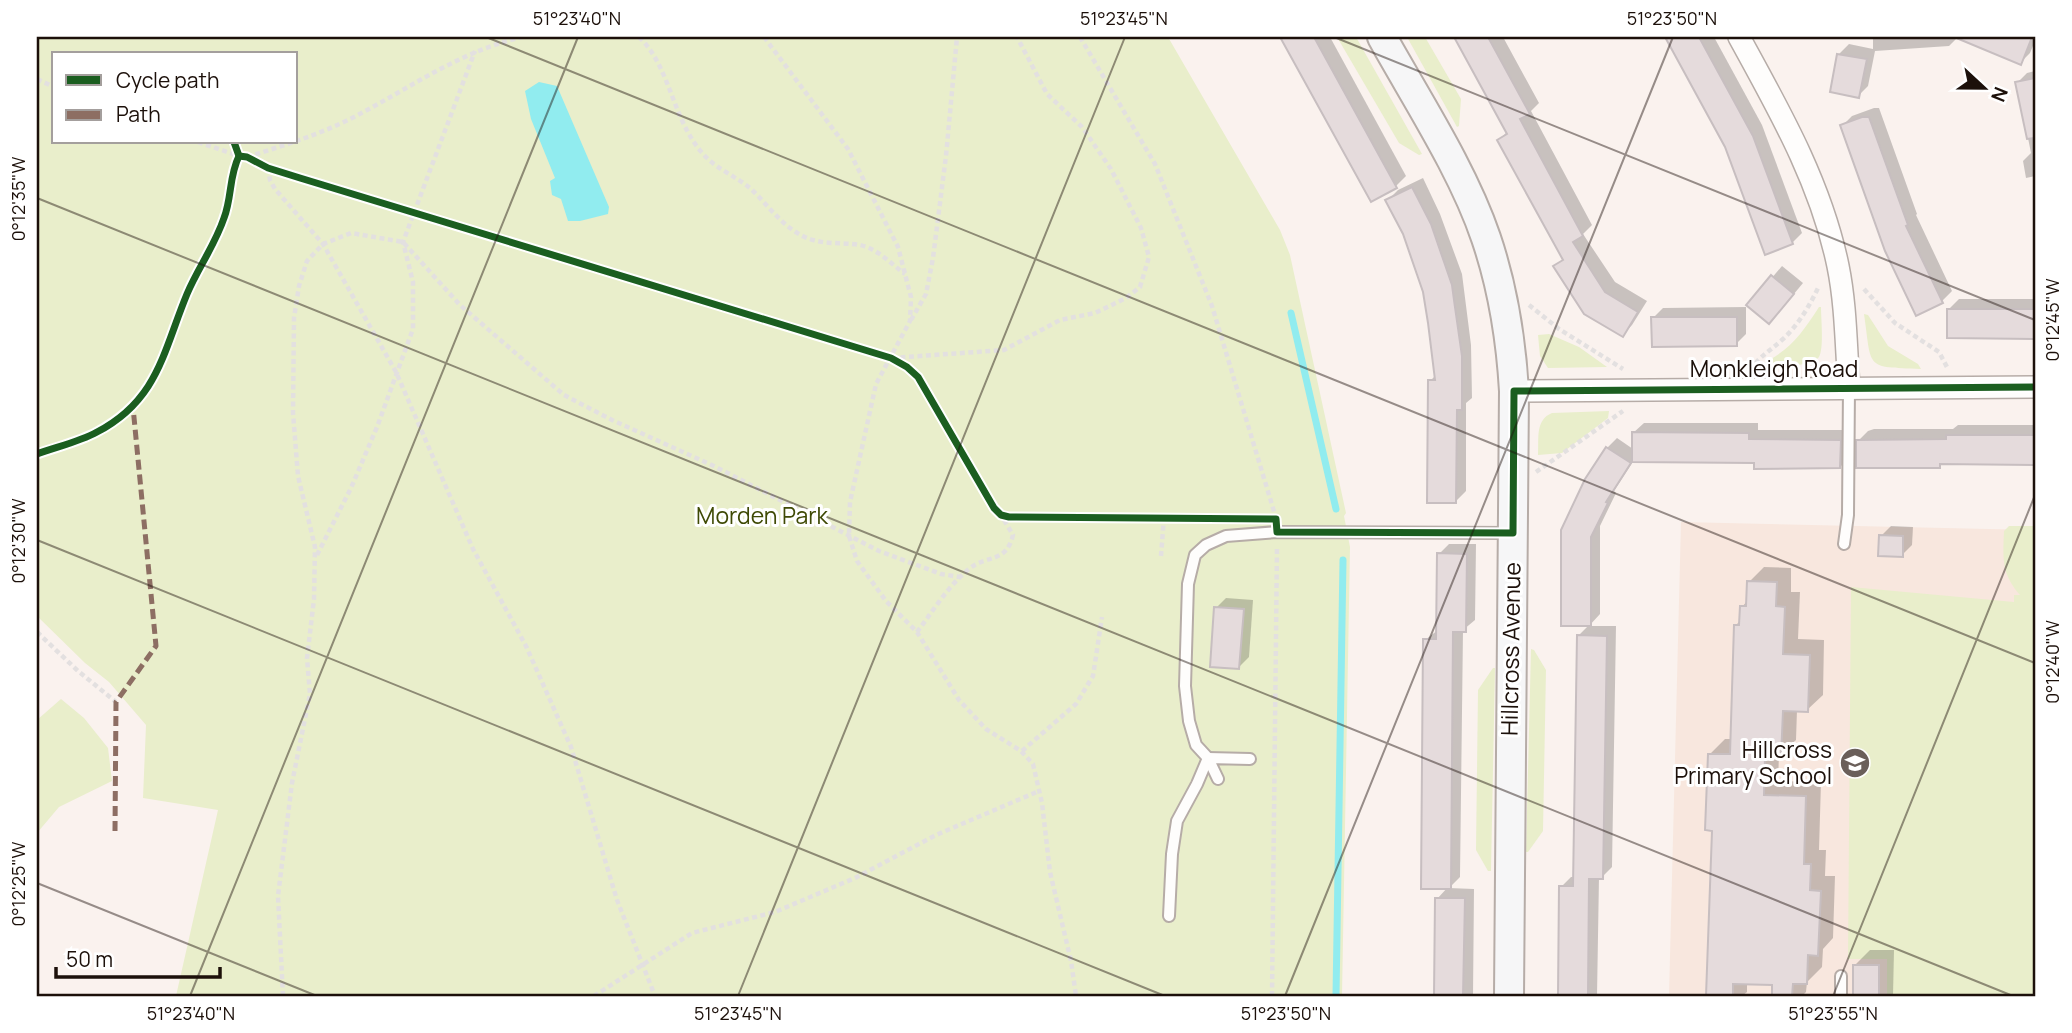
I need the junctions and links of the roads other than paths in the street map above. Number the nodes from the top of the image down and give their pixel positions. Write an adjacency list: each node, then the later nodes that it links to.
1 (1382, 37): 5 (street, Hillcross Avenue)
2 (1747, 39): 3 (street)
3 (1849, 387): 4 (street, Monkleigh Road); 5 (street, Monkleigh Road); 7 (lane)
4 (2035, 387)
5 (1514, 391): 6 (street, Hillcross Avenue)
6 (1513, 533): 8 (lane); 13 (street, Hillcross Avenue)
7 (1844, 544)
8 (1208, 758): 9 (lane); 10 (lane); 11 (lane)
9 (1250, 759)
10 (1218, 779)
11 (1169, 916)
12 (1841, 976): 14 (lane)
13 (1508, 996)
14 (1841, 996)

